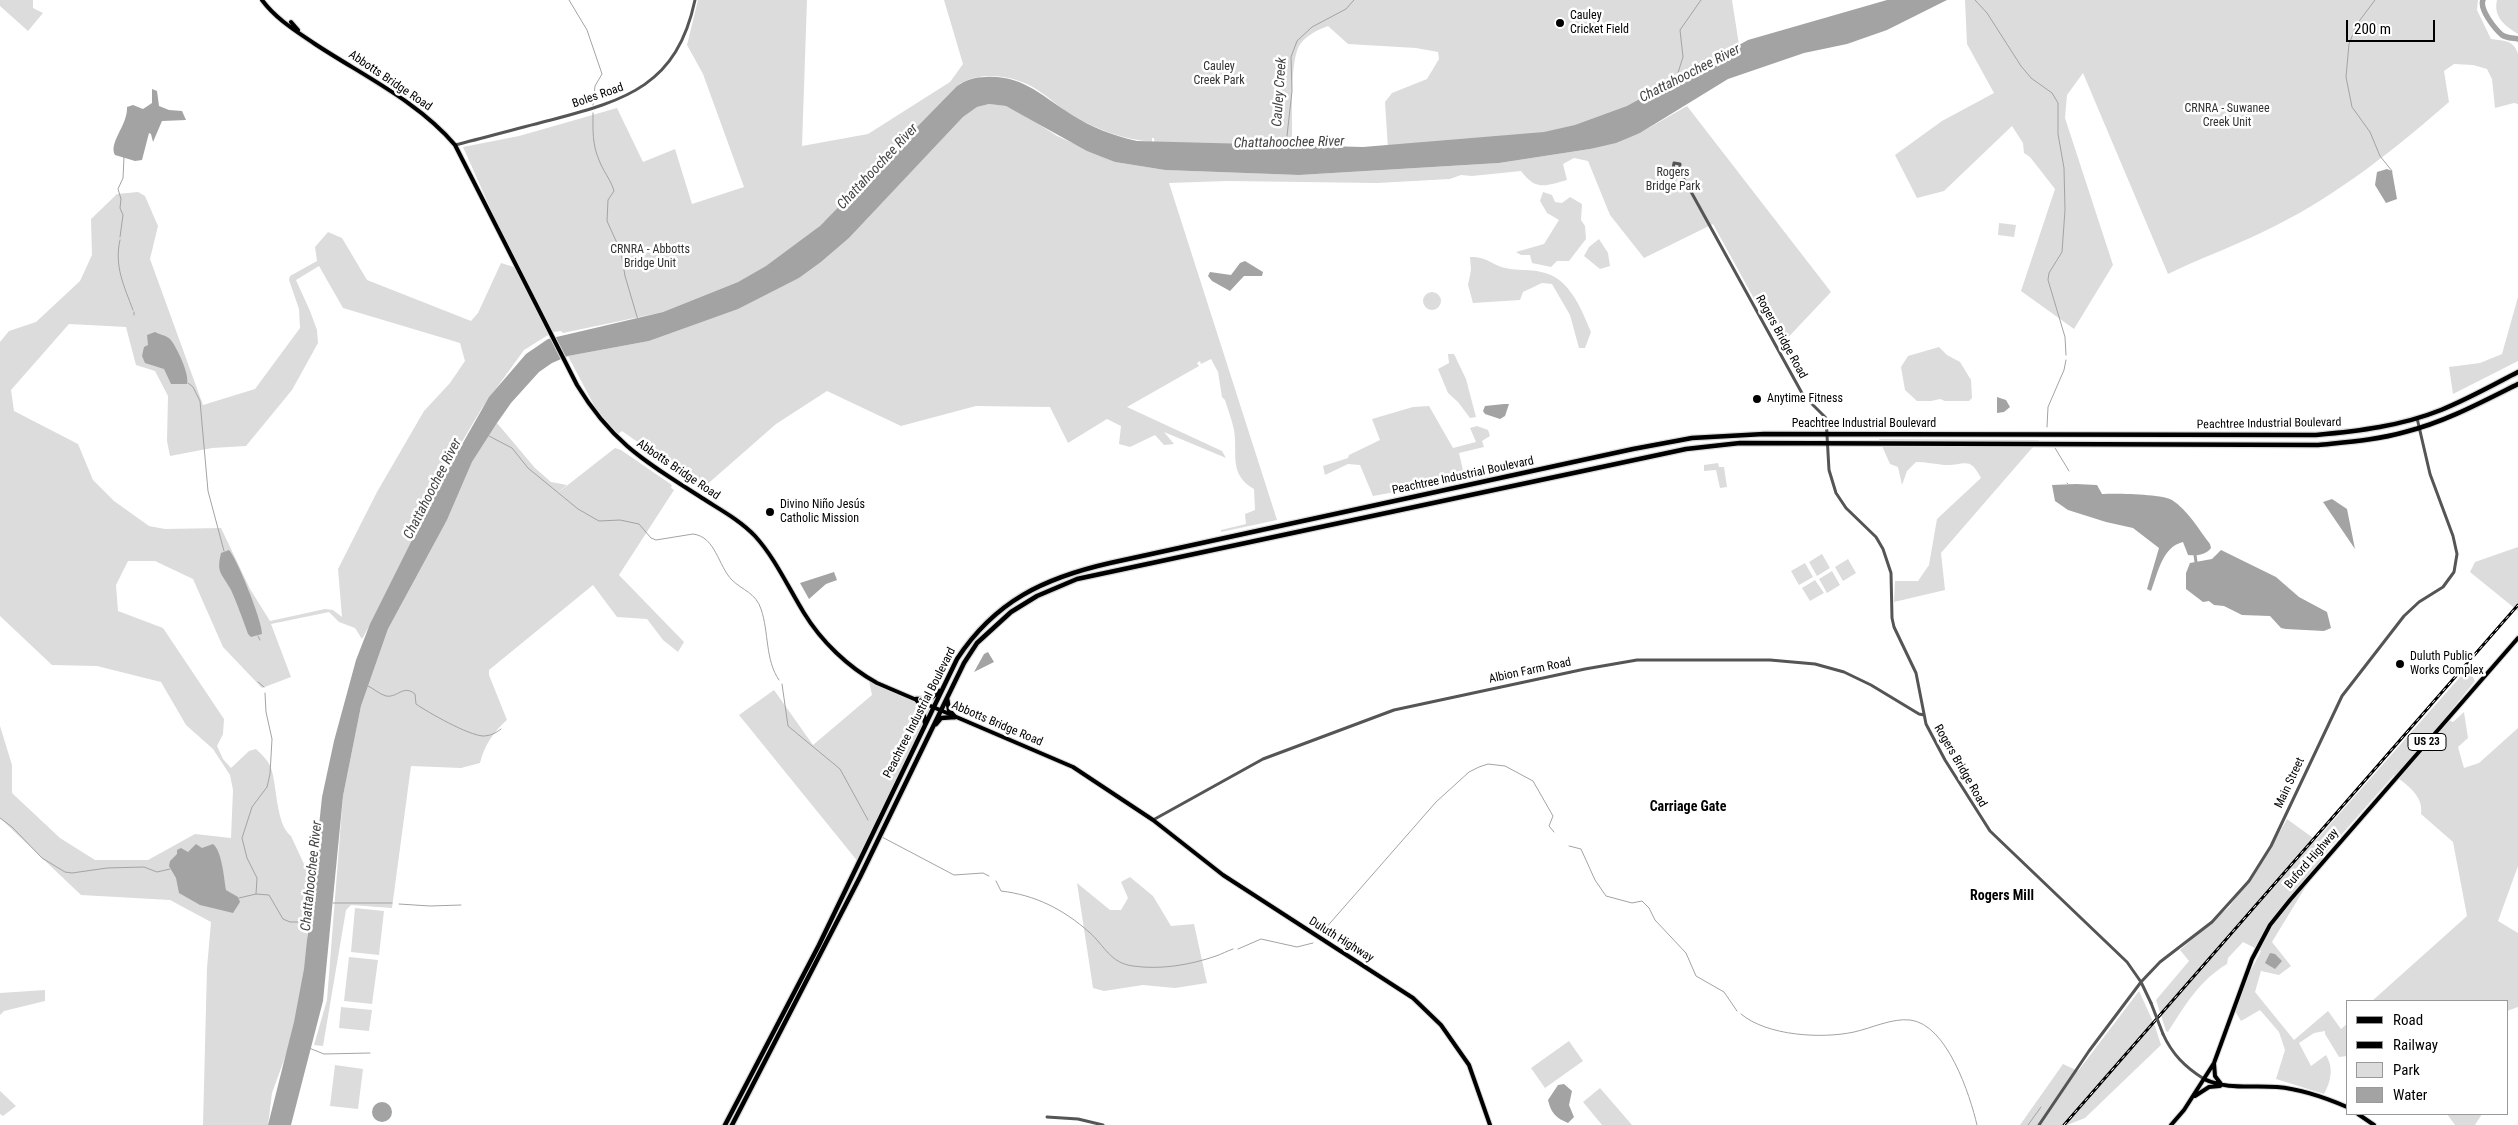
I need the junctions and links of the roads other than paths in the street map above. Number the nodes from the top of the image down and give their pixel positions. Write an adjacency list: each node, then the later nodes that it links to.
1 (262, 0): 4 (main road, Abbotts Bridge Road)
2 (695, 0): 5 (street, Boles Road)
3 (291, 22): 4 (main road)
4 (317, 45): 5 (main road, Abbotts Bridge Road)
5 (455, 145): 18 (main road, Abbotts Bridge Road)
6 (1679, 171): 11 (street, Rogers Bridge Road)
7 (2518, 372): 9 (highway, Peachtree Industrial Boulevard)
8 (2518, 384): 10 (highway, Peachtree Industrial Boulevard)
9 (2417, 418): 10 (street, Main Street); 11 (highway, Peachtree Industrial Boulevard)
10 (2420, 428): 12 (highway, Peachtree Industrial Boulevard); 27 (street, Main Street)
11 (1828, 434): 12 (street, Rogers Bridge Road); 13 (highway, Peachtree Industrial Boulevard)
12 (1828, 444): 14 (highway, Peachtree Industrial Boulevard); 21 (street, Rogers Bridge Road)
13 (1209, 541): 14 (main road); 16 (highway, Peachtree Industrial Boulevard)
14 (1211, 550): 17 (highway, Peachtree Industrial Boulevard)
15 (2518, 638): 28 (main road, Buford Highway / US 23)
16 (943, 686): 18 (highway); 19 (highway, Peachtree Industrial Boulevard)
17 (948, 692): 20 (highway, Peachtree Industrial Boulevard); 22 (highway)
18 (916, 699): 19 (main road, Abbotts Bridge Road); 23 (highway)
19 (934, 708): 20 (main road, Abbotts Bridge Road); 23 (highway, Peachtree Industrial Boulevard)
20 (940, 710): 22 (main road, Abbotts Bridge Road); 24 (highway, Peachtree Industrial Boulevard)
21 (1924, 715): 25 (street, Albion Farm Road); 27 (street, Rogers Bridge Road)
22 (955, 717): 24 (highway); 25 (main road, Abbotts Bridge Road)
23 (924, 725): 35 (highway, Peachtree Industrial Boulevard)
24 (929, 733): 36 (highway, Peachtree Industrial Boulevard)
25 (1153, 820): 26 (main road, Abbotts Bridge Road)
26 (1188, 848): 38 (main road, Duluth Highway)
27 (2141, 982): 29 (street, Rogers Bridge Road, bridge); 39 (street, Main Street)
28 (2214, 1063): 29 (main road, Buford Highway / US 23); 30 (main road)
29 (2204, 1079): 30 (main road); 31 (main road, Buford Highway / US 23)
30 (2223, 1085): 31 (main road); 32 (main road)
31 (2193, 1097): 40 (main road, Buford Highway / US 23)
32 (2346, 1107)
33 (2359, 1115): 41 (main road)
34 (1047, 1117): 37 (street)
35 (725, 1125)
36 (732, 1125)
37 (1103, 1125)
38 (1490, 1125)
39 (2039, 1125)
40 (2171, 1125)
41 (2374, 1125)

